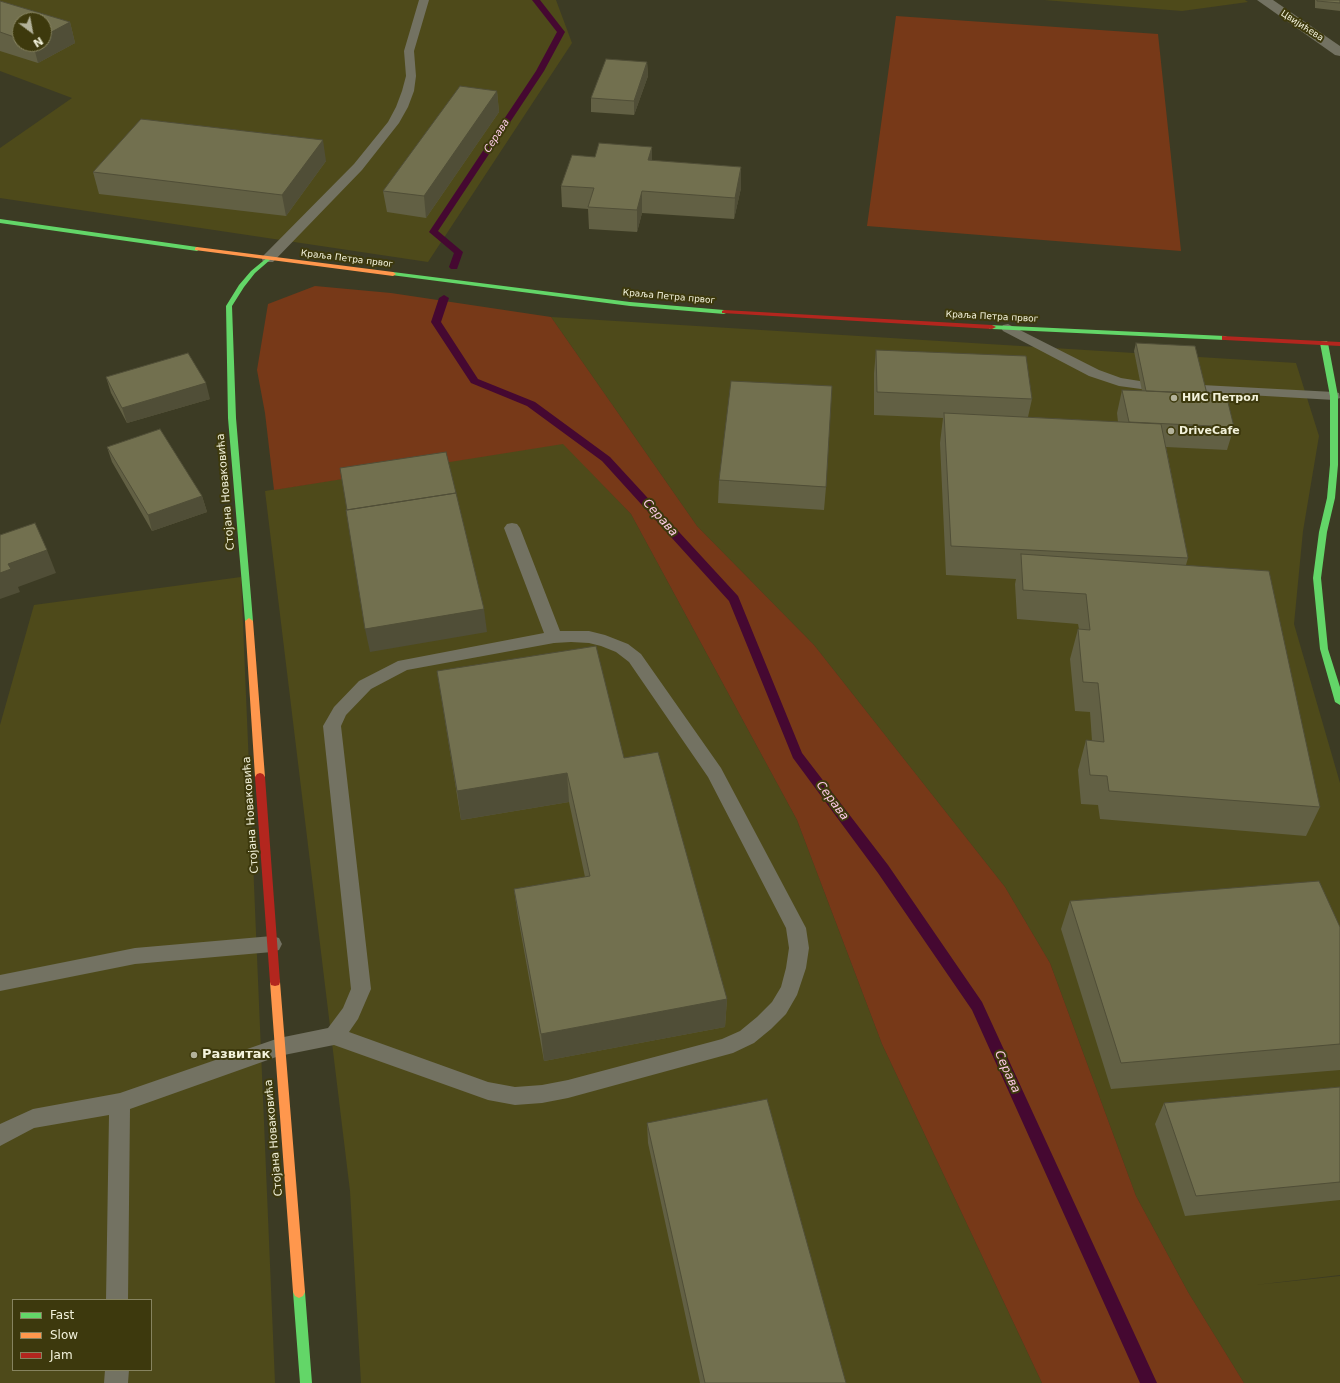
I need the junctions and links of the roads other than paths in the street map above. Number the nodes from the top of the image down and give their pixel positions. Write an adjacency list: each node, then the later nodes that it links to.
1 (424, 0): 5 (lane)
2 (1264, 0): 3 (street, Цвијићева)
3 (1340, 52)
4 (0, 221): 5 (street, Краља Петра првог)
5 (268, 259): 6 (street, Краља Петра првог); 16 (street, Стојана Новаковића)
6 (1008, 328): 7 (street, Краља Петра првог); 9 (lane)
7 (1324, 343): 8 (street, Краља Петра првог); 11 (street)
8 (1340, 344)
9 (1141, 385)
10 (1202, 389): 11 (lane)
11 (1334, 396): 12 (street)
12 (1337, 442): 15 (street)
13 (512, 528): 14 (lane)
14 (554, 637): 18 (lane); 18 (lane)
15 (1340, 702)
16 (272, 944): 17 (lane); 19 (street, Стојана Новаковића)
17 (0, 983)
18 (334, 1036): 19 (lane)
19 (279, 1047): 20 (lane); 25 (street, Стојана Новаковића)
20 (120, 1103): 21 (lane); 22 (lane)
21 (0, 1136)
22 (117, 1299)
23 (116, 1371): 24 (lane)
24 (116, 1383)
25 (306, 1383)

